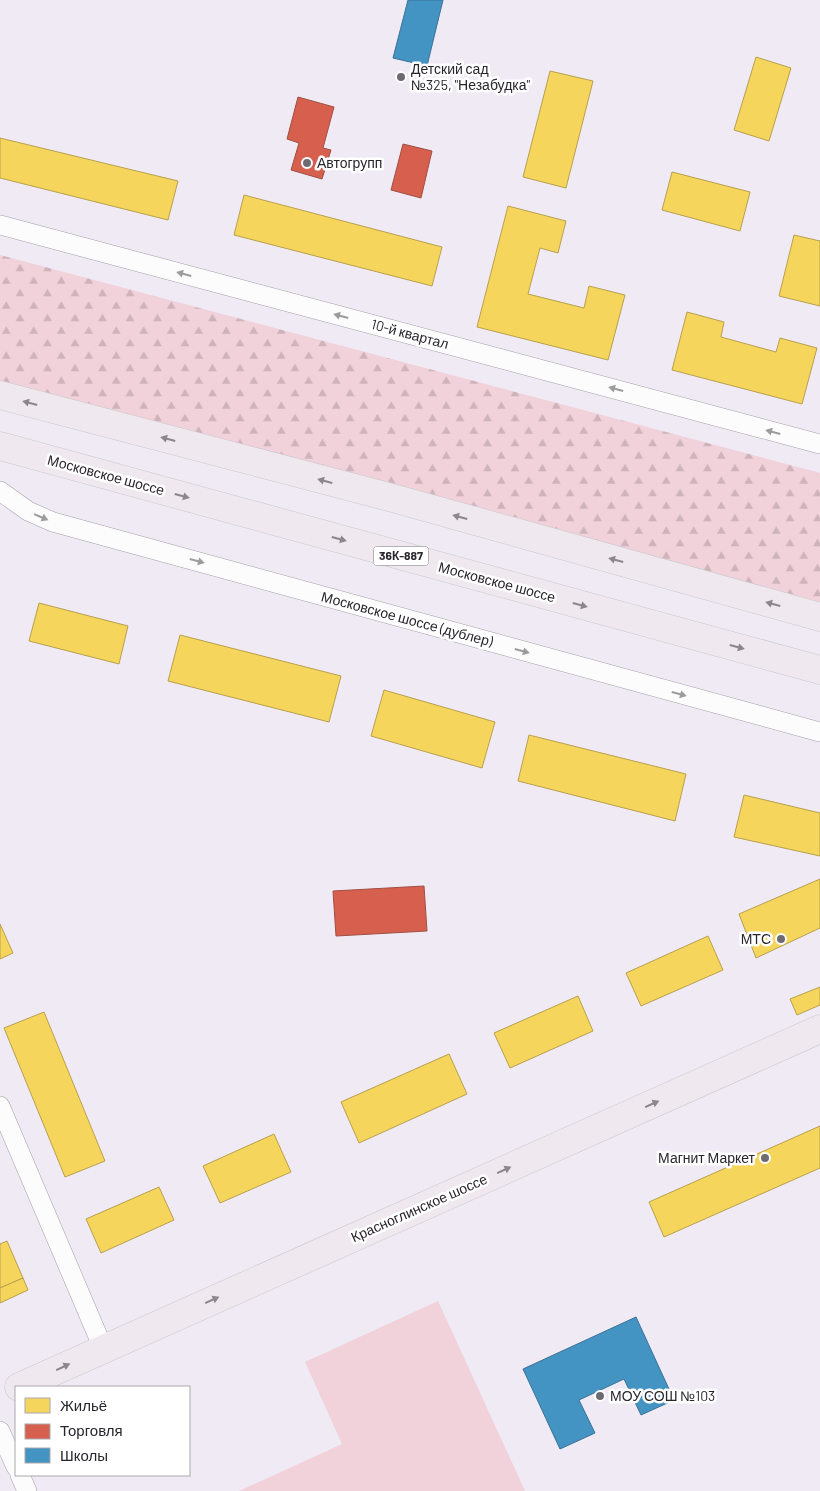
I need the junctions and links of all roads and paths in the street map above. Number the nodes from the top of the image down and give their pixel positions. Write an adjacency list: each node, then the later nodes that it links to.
1 (0, 225): 3 (street, 10-й квартал, one-way to 1)
2 (0, 395): 6 (main road, one-way to 2)
3 (820, 444)
4 (0, 446): 7 (main road, Московское шоссе / 36К-887, one-way to 7)
5 (0, 491): 8 (street, Московское шоссе (дублер), one-way to 8)
6 (820, 616)
7 (820, 670)
8 (820, 732)
9 (820, 1029): 11 (main road, Красноглинское шоссе, one-way to 9)
10 (0, 1106): 11 (street)
11 (103, 1348): 12 (main road, Красноглинское шоссе, one-way to 11)
12 (22, 1386)
13 (15, 1389): 14 (main road, Красноглинское шоссе)
14 (0, 1396)
15 (0, 1431): 16 (street)
16 (15, 1465)
17 (20, 1476): 18 (street)
18 (27, 1491)

